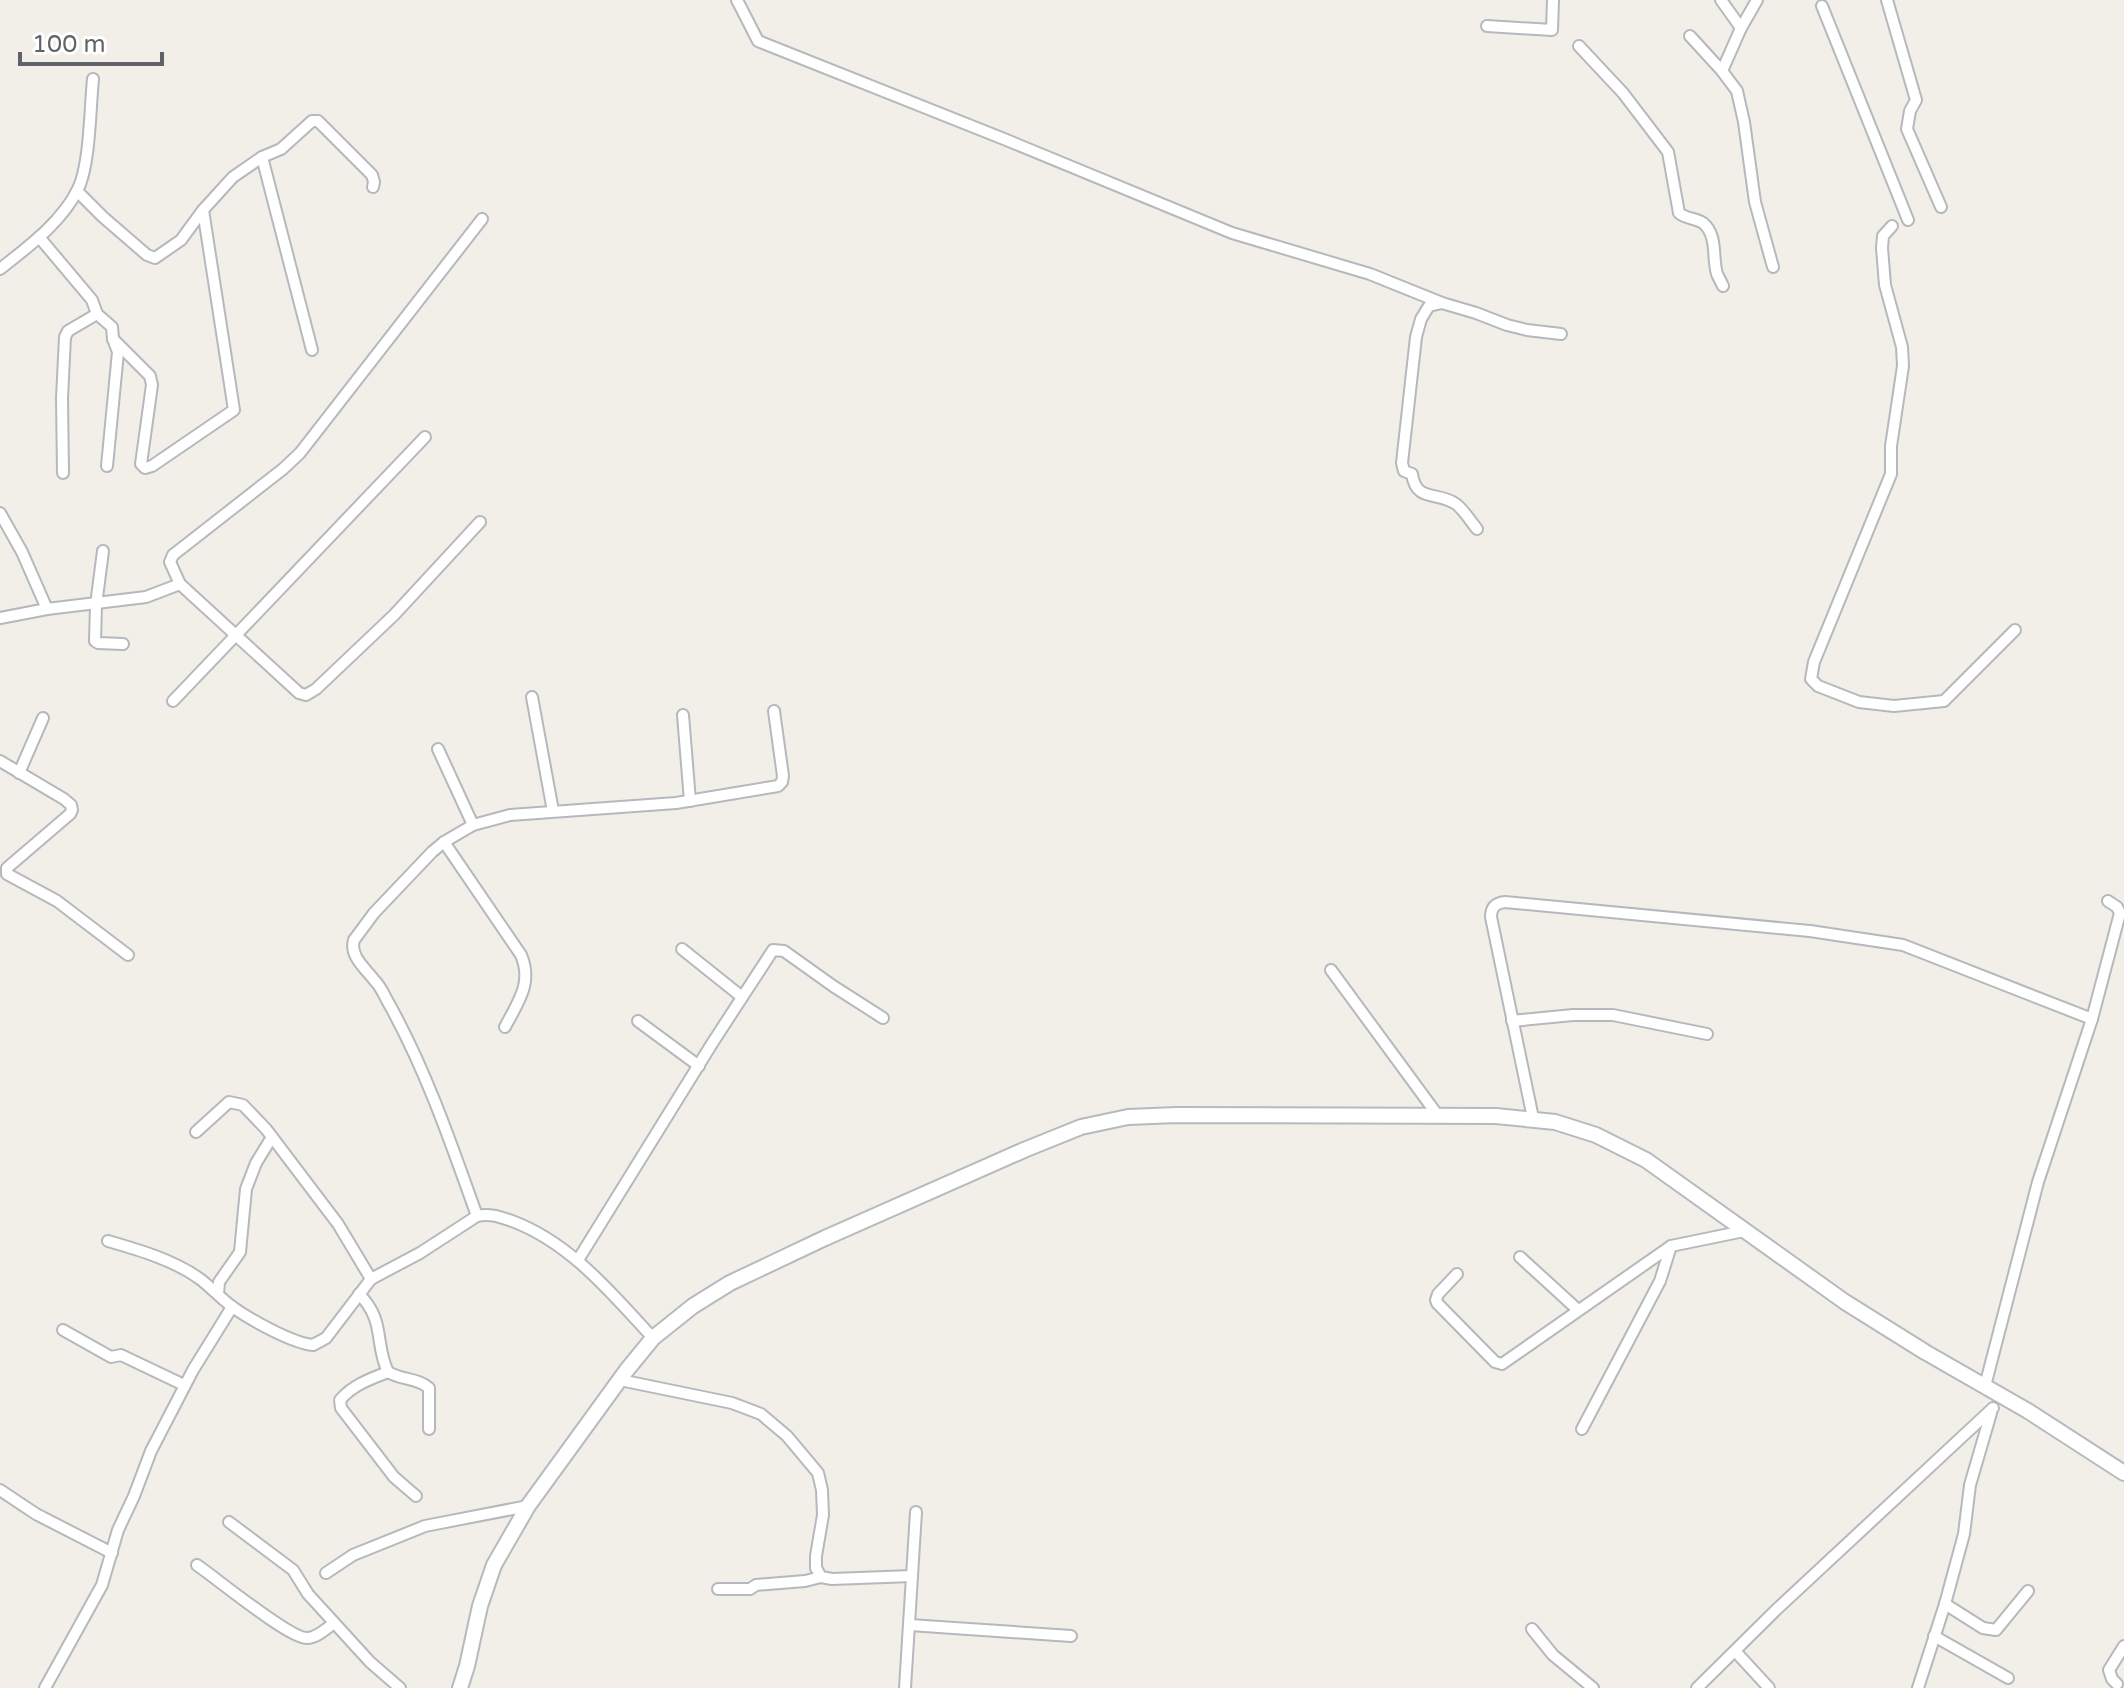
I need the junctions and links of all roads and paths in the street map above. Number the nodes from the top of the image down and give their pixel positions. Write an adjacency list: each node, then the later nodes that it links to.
1 (737, 0): 25 (street)
2 (1553, 0): 7 (street)
3 (1721, 0): 8 (street)
4 (1757, 0): 8 (street)
5 (1887, 0): 16 (street)
6 (1822, 6): 19 (street)
7 (1487, 26)
8 (1741, 28): 11 (street)
9 (1690, 36): 11 (street)
10 (1579, 46): 24 (street)
11 (1722, 71): 22 (street)
12 (93, 79): 15 (street)
13 (262, 157): 14 (street); 17 (street); 29 (street)
14 (373, 187)
15 (77, 191): 17 (street); 21 (street)
16 (1941, 207)
17 (203, 210): 28 (street)
18 (482, 219): 37 (street)
19 (1908, 220)
20 (1892, 226): 41 (street)
21 (39, 237): 23 (street); 26 (street)
22 (1773, 267)
23 (0, 269)
24 (1723, 286)
25 (1442, 303): 27 (street); 35 (street)
26 (97, 314): 28 (street); 32 (street)
27 (1561, 334)
28 (113, 339): 31 (street)
29 (312, 350)
30 (425, 437): 42 (street)
31 (107, 466)
32 (63, 473)
33 (0, 513): 39 (street)
34 (480, 522): 42 (street)
35 (1477, 529)
36 (103, 551): 38 (street)
37 (180, 584): 38 (street); 42 (street)
38 (96, 605): 39 (street); 43 (street)
39 (47, 609): 40 (street)
40 (0, 618)
41 (2015, 630)
42 (235, 635): 45 (street)
43 (123, 644)
44 (532, 697): 53 (street)
45 (173, 701)
46 (774, 711): 52 (street)
47 (683, 715): 52 (street)
48 (43, 718): 51 (street)
49 (438, 749): 54 (street)
50 (0, 761): 51 (street)
51 (19, 773): 56 (street)
52 (690, 801): 53 (street)
53 (553, 811): 54 (street)
54 (473, 825): 55 (street)
55 (444, 842): 66 (street); 73 (street)
56 (3, 870): 59 (street)
57 (2108, 901): 63 (street)
58 (682, 949): 61 (street)
59 (128, 955)
60 (1331, 970): 69 (street)
61 (742, 997): 62 (street); 68 (street)
62 (883, 1018)
63 (2092, 1019): 65 (street); 90 (street)
64 (638, 1021): 68 (street)
65 (1512, 1021): 67 (street); 70 (street)
66 (505, 1027)
67 (1707, 1034)
68 (699, 1066): 78 (street)
69 (1439, 1117): 70 (street); 86 (street)
70 (1533, 1118): 74 (street)
71 (196, 1132): 72 (street)
72 (272, 1137): 80 (street); 81 (street)
73 (477, 1216): 78 (street); 80 (street)
74 (1744, 1231): 76 (street); 90 (street)
75 (108, 1241): 81 (street)
76 (1671, 1246): 84 (street); 94 (street)
77 (1520, 1257): 84 (street)
78 (578, 1260): 86 (street)
79 (1457, 1274): 84 (street)
80 (371, 1279): 82 (street)
81 (218, 1294): 83 (street)
82 (359, 1294): 83 (street); 87 (street)
83 (232, 1307): 89 (street)
84 (1578, 1310)
85 (63, 1330): 89 (street)
86 (653, 1338): 88 (street)
87 (388, 1372): 93 (street); 97 (street)
88 (620, 1380): 98 (street); 105 (street)
89 (184, 1385): 101 (street)
90 (1985, 1386): 91 (street)
91 (2008, 1399): 92 (street); 95 (street)
92 (1993, 1408): 108 (street); 115 (street)
93 (429, 1429)
94 (1582, 1429)
95 (2124, 1473)
96 (0, 1490): 101 (street)
97 (416, 1496)
98 (528, 1506): 103 (street); 120 (street)
99 (916, 1512): 104 (street)
100 (229, 1522): 109 (street)
101 (112, 1553): 118 (street)
102 (197, 1565): 109 (street)
103 (326, 1573)
104 (912, 1576): 105 (street); 110 (street)
105 (821, 1577): 106 (street)
106 (718, 1589)
107 (2028, 1591): 108 (street)
108 (1945, 1604): 113 (street)
109 (334, 1623): 119 (street)
110 (910, 1625): 112 (street); 121 (street)
111 (1532, 1629): 122 (street)
112 (1071, 1636)
113 (1934, 1636): 116 (street); 125 (street)
114 (2124, 1646): 117 (street)
115 (1735, 1651): 123 (street); 124 (street)
116 (2008, 1678)
117 (2117, 1684)
118 (45, 1688)
119 (400, 1688)
120 (460, 1688)
121 (905, 1688)
122 (1593, 1688)
123 (1697, 1688)
124 (1769, 1688)
125 (1918, 1688)

